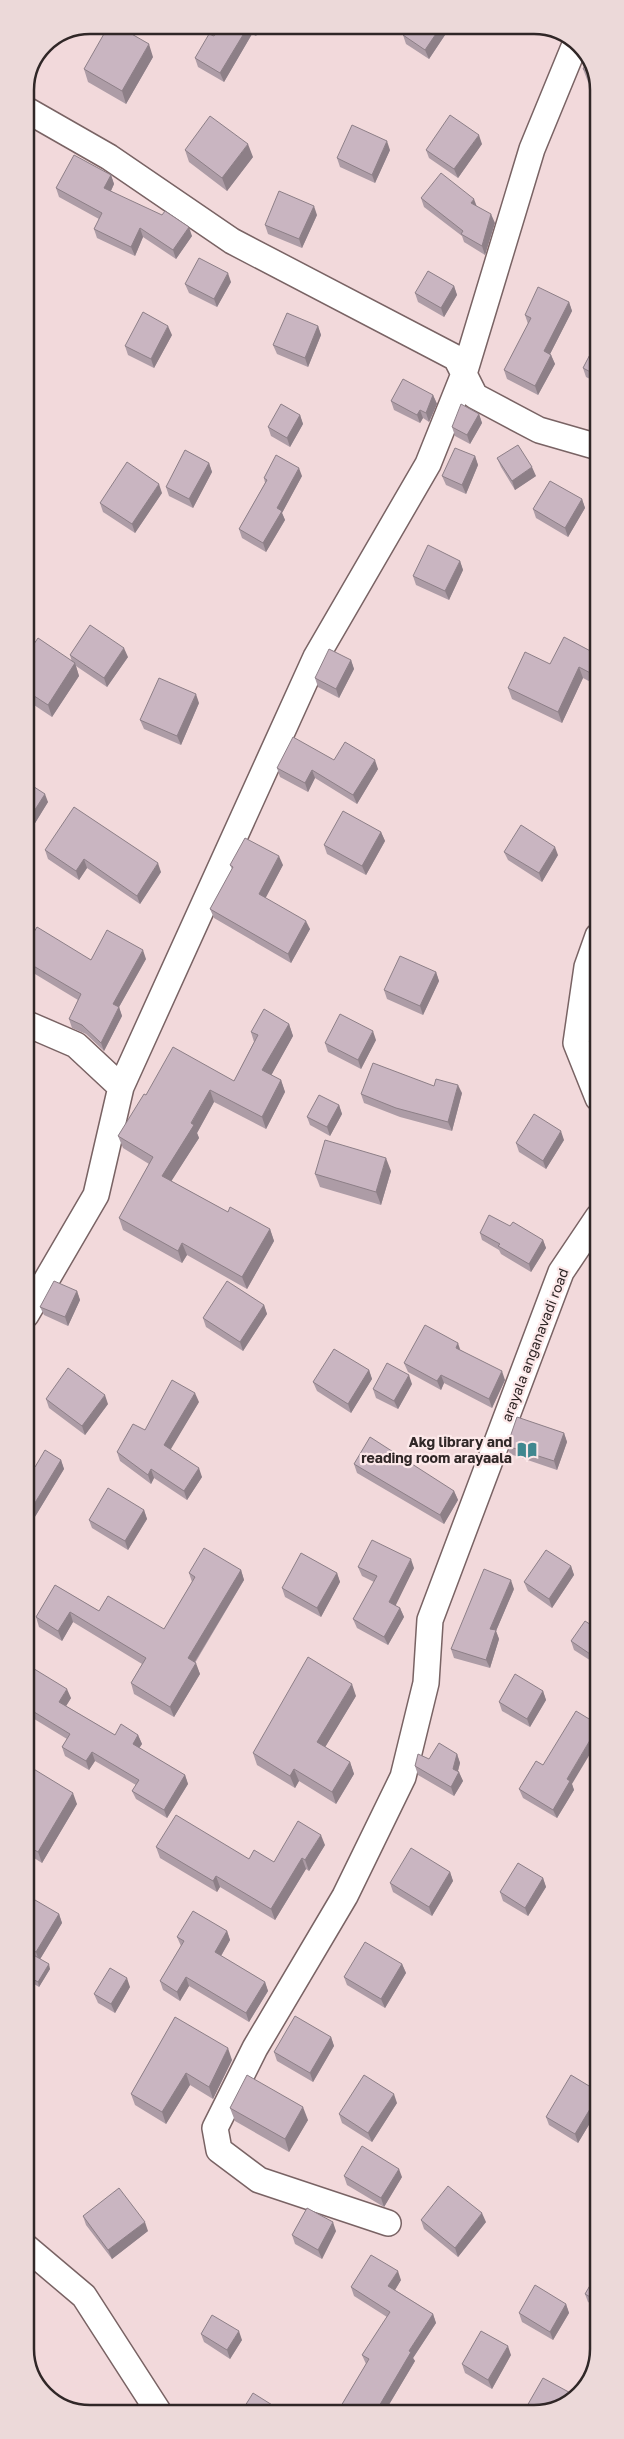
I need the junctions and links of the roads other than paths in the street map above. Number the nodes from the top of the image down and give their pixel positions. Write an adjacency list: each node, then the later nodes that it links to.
1 (573, 50): 3 (street)
2 (34, 114): 3 (street)
3 (464, 374): 4 (street); 9 (street)
4 (590, 445)
5 (590, 959): 7 (street)
6 (34, 1027): 9 (street)
7 (587, 1044): 8 (street)
8 (590, 1059)
9 (121, 1087): 11 (street)
10 (590, 1229): 12 (street, arayala anganavadi road)
11 (34, 1301)
12 (388, 2224)
13 (34, 2254): 14 (street)
14 (154, 2405)

